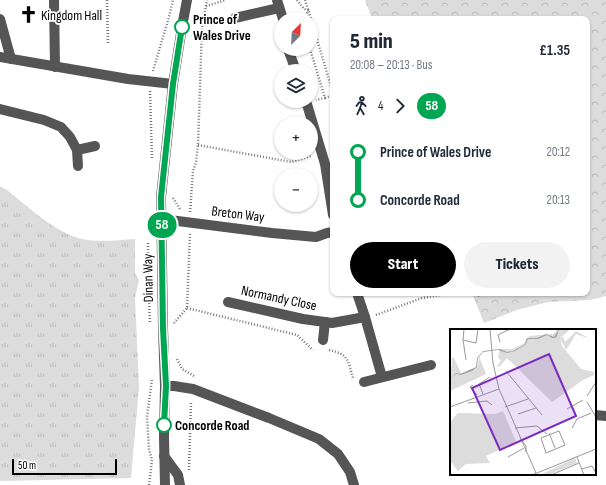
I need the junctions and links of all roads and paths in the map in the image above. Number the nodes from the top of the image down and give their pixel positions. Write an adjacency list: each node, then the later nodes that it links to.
1 (54, 0): 18 (street)
2 (107, 0): 13 (path)
3 (187, 0): 19 (street, Dinan Way)
4 (207, 0): 9 (path)
5 (226, 0): 9 (path)
6 (297, 0): 10 (path)
7 (305, 0): 10 (path)
8 (278, 4): 11 (street)
9 (206, 6): 26 (path)
10 (308, 10)
11 (235, 18)
12 (0, 19): 17 (street)
13 (108, 43)
14 (318, 43): 20 (path)
15 (312, 56): 22 (path)
16 (0, 57): 17 (street)
17 (11, 59): 18 (street)
18 (54, 67): 19 (street)
19 (173, 84): 33 (street, Dinan Way)
20 (330, 84)
21 (330, 96): 22 (path)
22 (325, 98): 23 (path)
23 (318, 99)
24 (308, 108): 29 (street)
25 (0, 109): 28 (street)
26 (198, 145): 29 (path); 34 (path)
27 (95, 146): 28 (street)
28 (77, 150): 31 (street)
29 (321, 153): 30 (street)
30 (329, 162): 32 (street)
31 (78, 166)
32 (330, 176)
33 (162, 219): 34 (street, Breton Way); 52 (street, Dinan Way)
34 (190, 222): 35 (street, Breton Way); 39 (path)
35 (330, 232)
36 (359, 296): 40 (street)
37 (435, 296): 40 (path)
38 (228, 302): 41 (street, Normandy Close)
39 (187, 308): 42 (path); 44 (path)
40 (365, 318): 41 (street, Normandy Close); 50 (street)
41 (325, 322): 43 (street, Normandy Close)
42 (173, 327)
43 (322, 345): 44 (path); 46 (path); 46 (path)
44 (313, 350): 45 (path)
45 (318, 350)
46 (330, 350): 49 (path)
47 (176, 355): 53 (path)
48 (431, 365): 50 (street)
49 (352, 377): 51 (path); 51 (path)
50 (382, 377): 51 (street)
51 (361, 378)
52 (166, 386): 53 (street); 54 (street, Dinan Way)
53 (193, 389): 55 (path); 58 (street)
54 (164, 456): 56 (street, Dinan Way); 57 (street)
55 (189, 473)
56 (165, 485)
57 (180, 485)
58 (354, 485)

